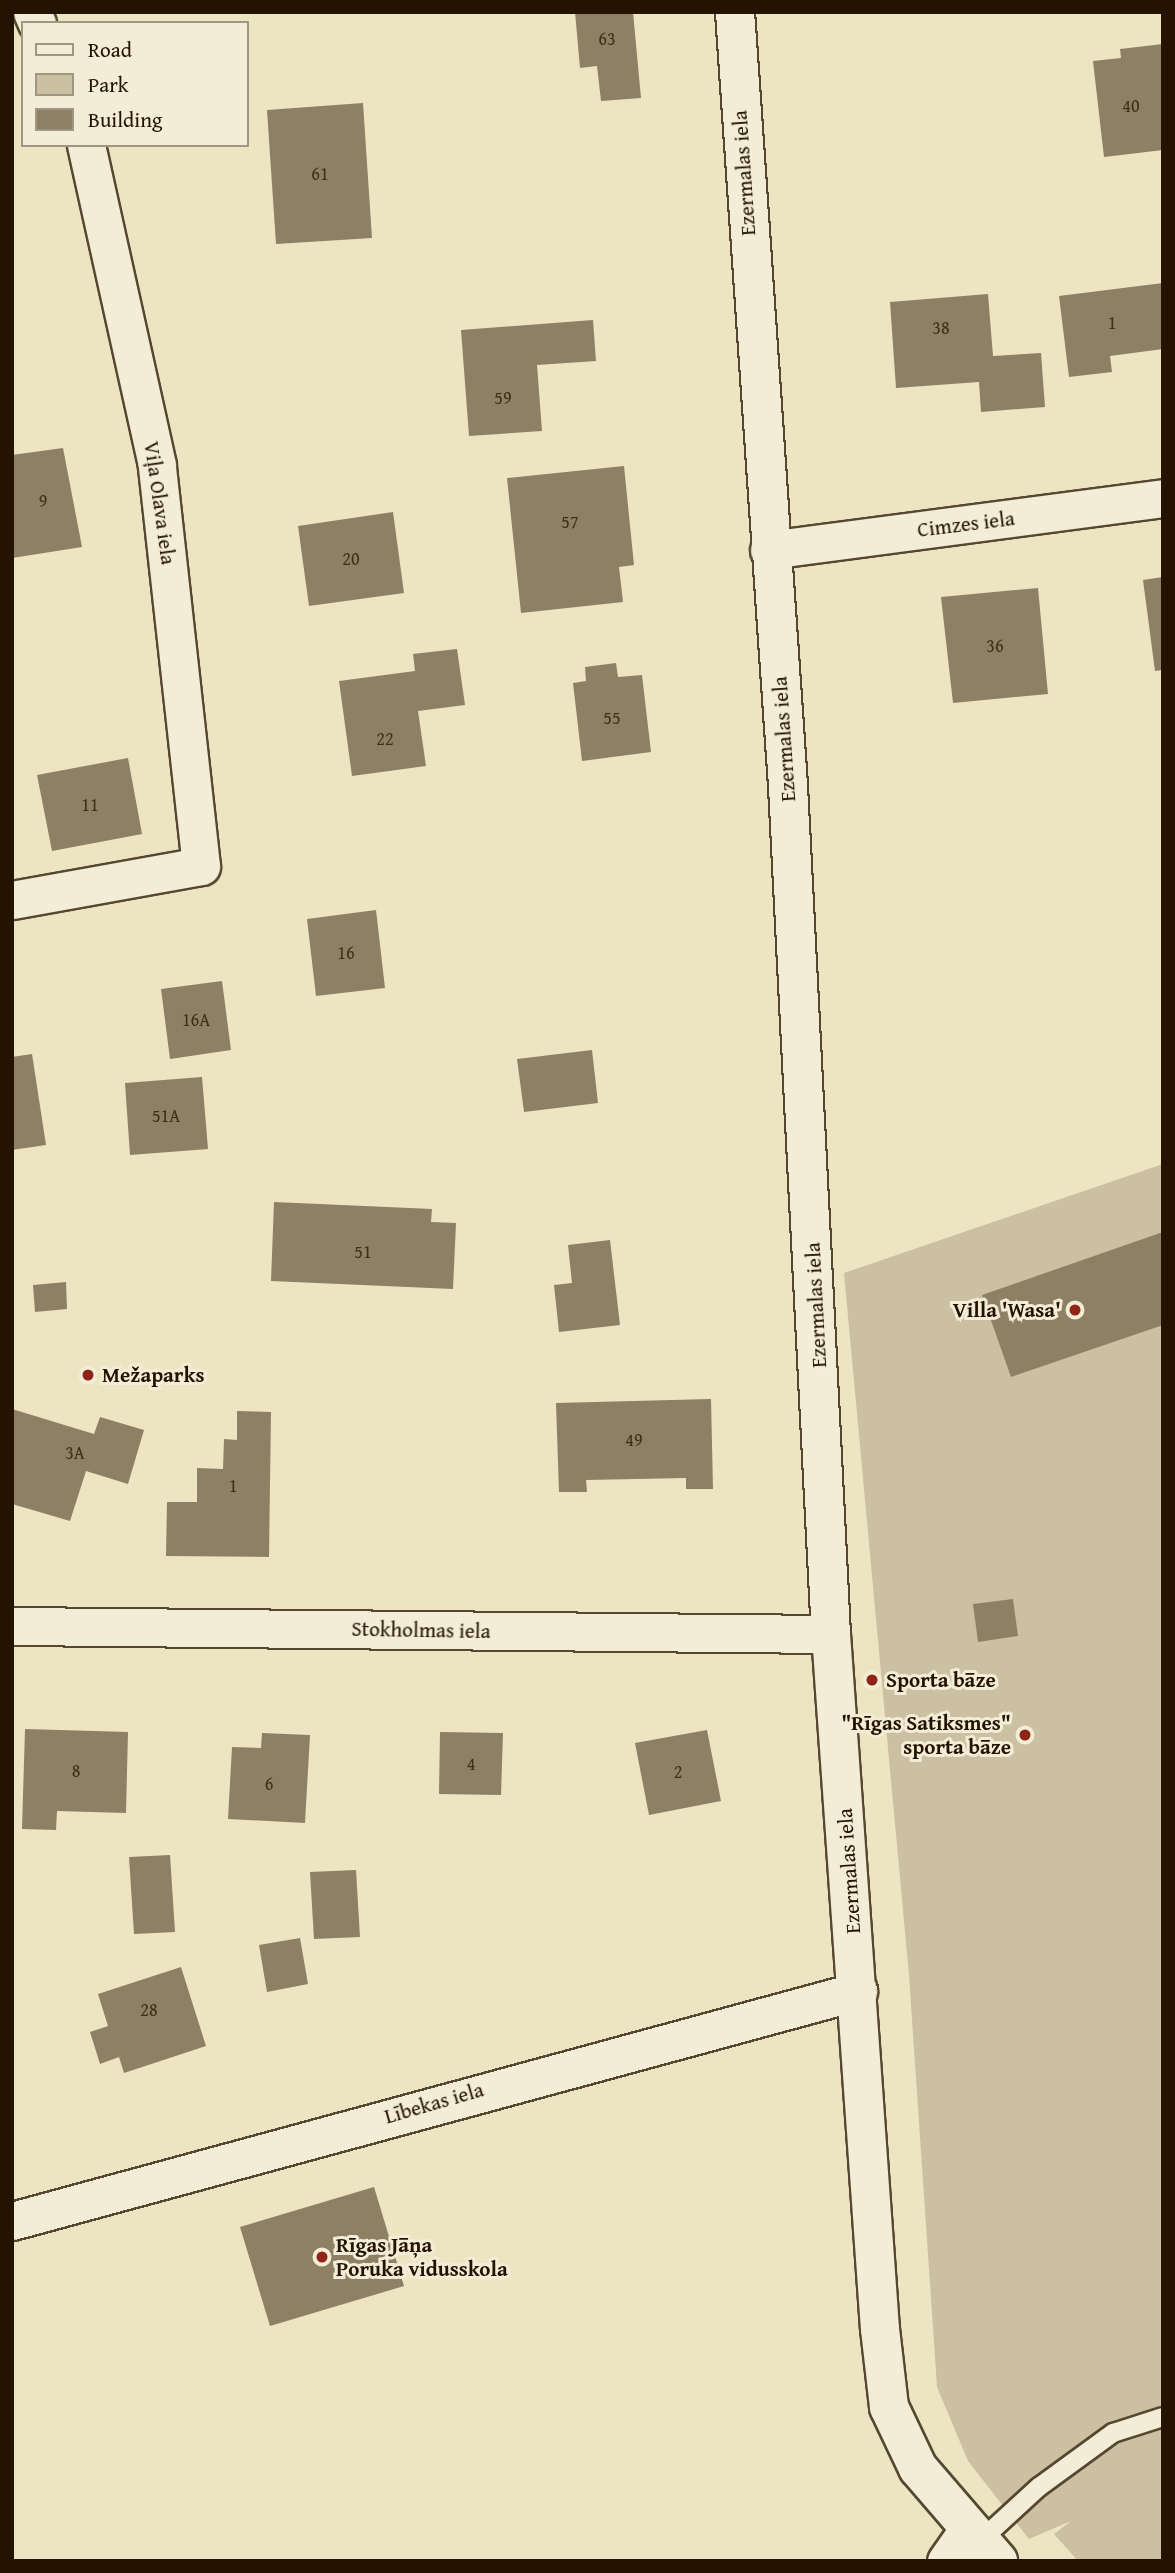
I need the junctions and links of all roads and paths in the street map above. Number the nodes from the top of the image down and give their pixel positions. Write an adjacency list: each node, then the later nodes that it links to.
1 (735, 12): 4 (street, Ezermalas iela)
2 (86, 147): 5 (street, Viļa Olava iela)
3 (1163, 498): 4 (street, Cimzes iela)
4 (769, 550): 7 (street, Ezermalas iela)
5 (12, 900)
6 (12, 1626): 7 (street, Stokholmas iela)
7 (831, 1634): 8 (street, Ezermalas iela)
8 (858, 1991): 9 (street, Lībekas iela); 11 (street, Ezermalas iela)
9 (12, 2221)
10 (1163, 2417): 11 (lane)
11 (982, 2544): 12 (street)
12 (946, 2561)

